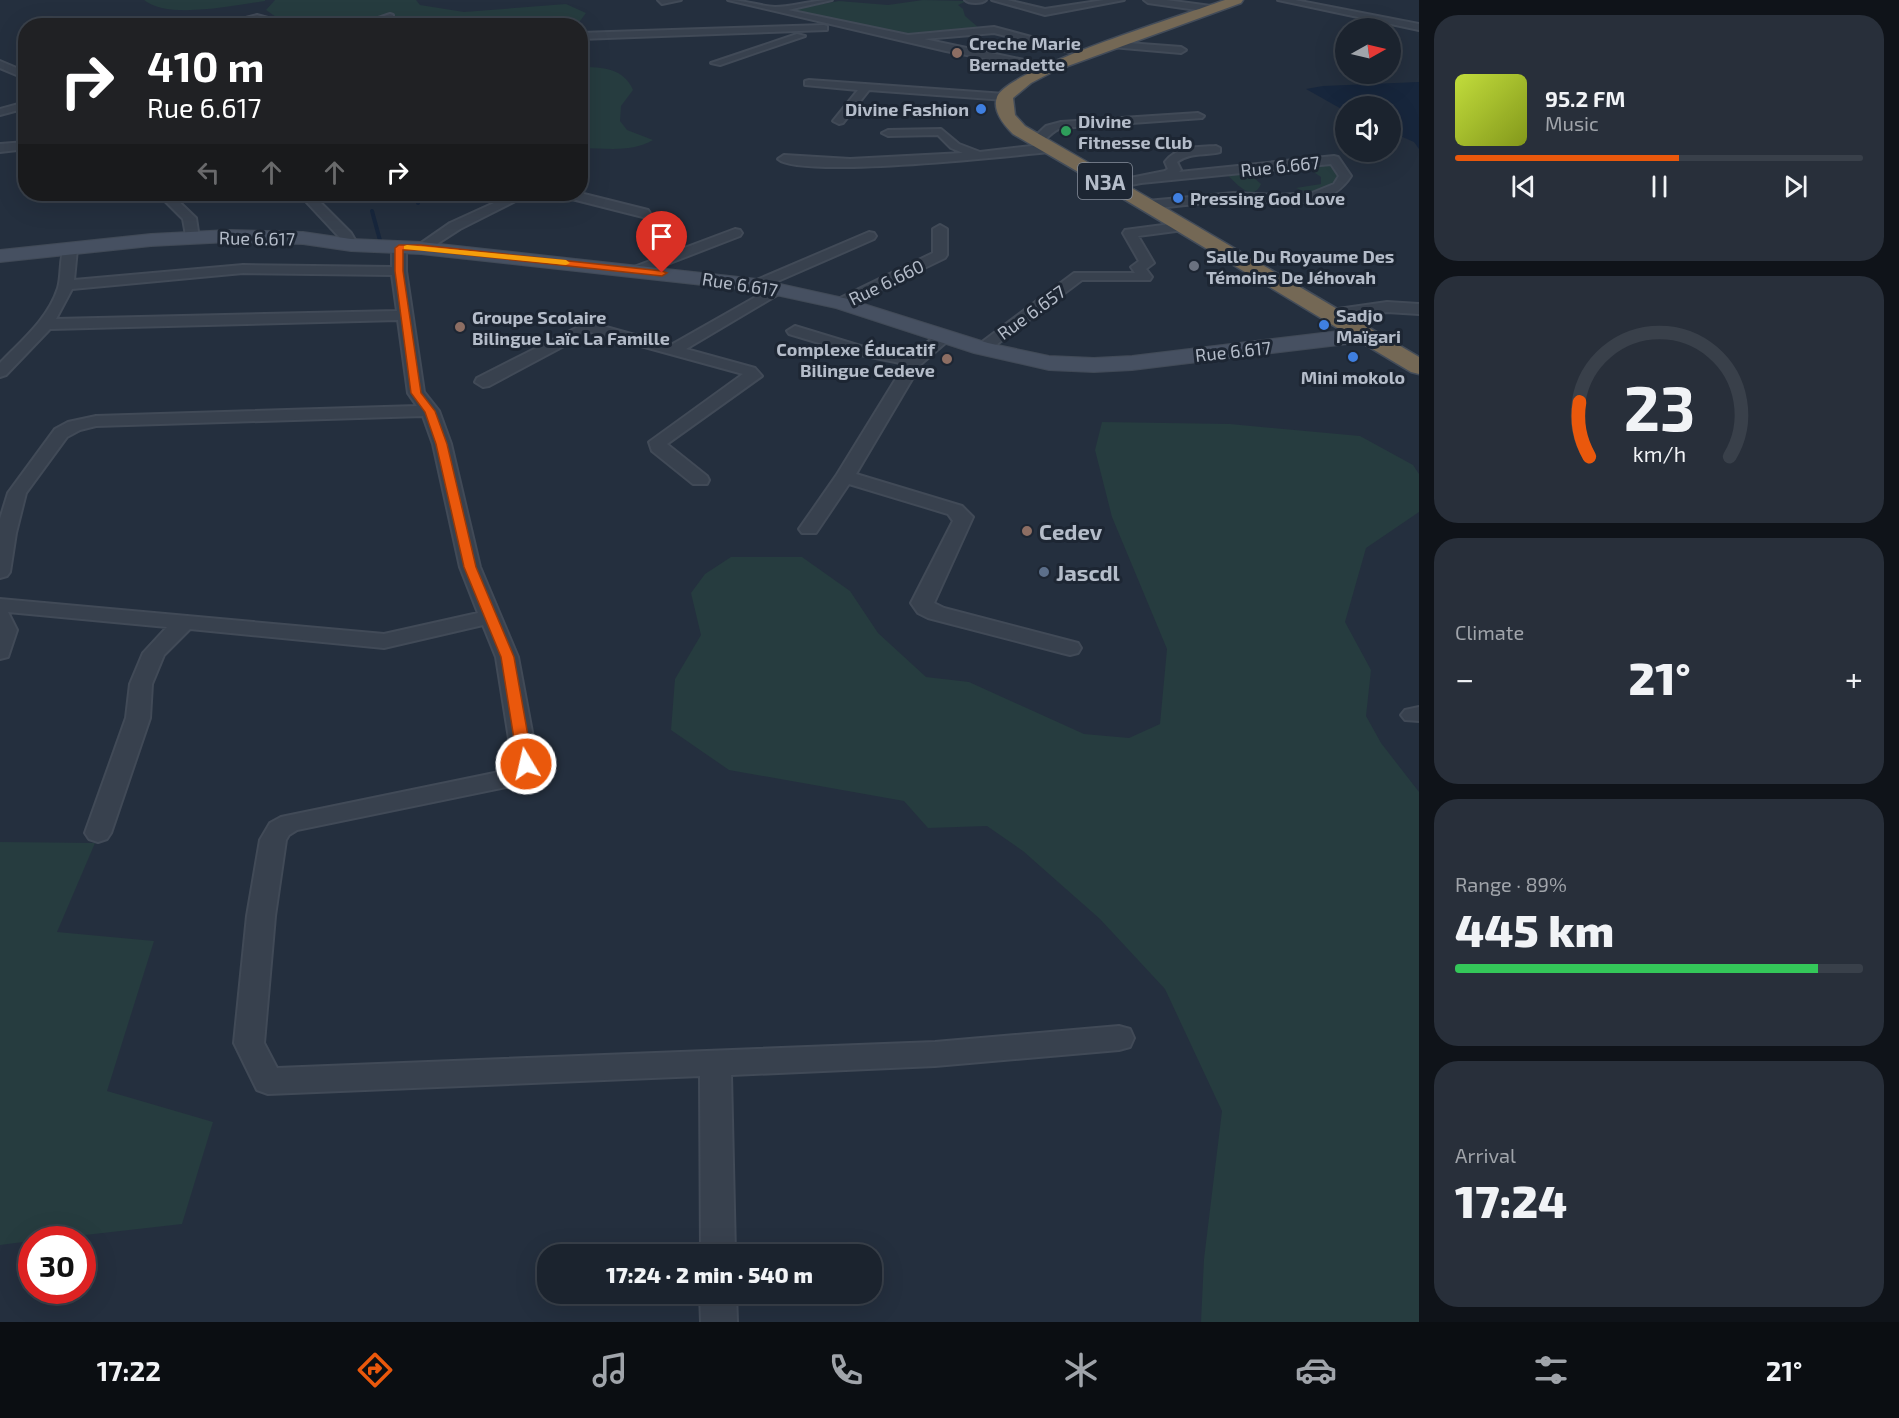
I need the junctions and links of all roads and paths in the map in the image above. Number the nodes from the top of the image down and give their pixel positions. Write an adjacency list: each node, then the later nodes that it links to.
1 (677, 0): 11 (street)
2 (732, 0): 13 (street)
3 (828, 0): 13 (street)
4 (969, 0): 5 (street)
5 (982, 0)
6 (996, 0): 7 (street)
7 (1120, 0)
8 (1148, 0): 12 (street)
9 (1233, 0): 12 (highway)
10 (1282, 0): 17 (street)
11 (662, 1)
12 (1210, 9): 21 (highway)
13 (772, 10): 16 (street)
14 (390, 17): 15 (street)
15 (387, 18)
16 (838, 24): 18 (street); 20 (street)
17 (1419, 27)
18 (824, 28): 19 (street); 24 (street)
19 (588, 36)
20 (908, 38): 23 (street); 26 (street)
21 (1115, 45): 22 (street); 23 (highway)
22 (1180, 50)
23 (1090, 54): 26 (highway)
24 (716, 63)
25 (0, 64): 27 (street)
26 (1049, 68): 32 (highway)
27 (18, 73)
28 (18, 75): 29 (street)
29 (0, 77)
30 (809, 83): 31 (street)
31 (866, 88): 32 (street); 36 (street)
32 (1005, 97): 38 (highway, N3A)
33 (18, 107): 34 (street)
34 (0, 112)
35 (1198, 116): 38 (street)
36 (839, 121)
37 (888, 133): 42 (street)
38 (1043, 145): 42 (street); 45 (highway, N3A)
39 (18, 146): 40 (street)
40 (0, 148)
41 (1216, 150): 44 (street)
42 (980, 155): 43 (street)
43 (784, 159)
44 (1143, 180): 45 (street); 50 (street, Rue 6.667)
45 (1126, 192): 50 (highway, N3A)
46 (588, 199): 51 (street)
47 (171, 201): 56 (street)
48 (312, 201): 57 (street)
49 (507, 201): 59 (street)
50 (1147, 205): 52 (highway, N3A)
51 (643, 213)
52 (1186, 226): 69 (highway, N3A); 74 (street, Rue 6.657)
53 (940, 229): 66 (street, Rue 6.660)
54 (735, 233): 62 (street)
55 (869, 236): 65 (street)
56 (192, 238): 57 (street, Rue 6.617); 60 (street, Rue 6.617)
57 (351, 245): 58 (street, Rue 6.617)
58 (399, 248): 59 (street, Rue 6.617); 63 (street)
59 (421, 248): 62 (street, Rue 6.617)
60 (70, 249): 61 (street, Rue 6.617); 64 (street)
61 (0, 256)
62 (639, 270): 65 (street, Rue 6.617)
63 (399, 271): 64 (street); 68 (street)
64 (66, 285): 70 (street)
65 (767, 287): 66 (street, Rue 6.617); 75 (street)
66 (841, 303): 72 (street, Rue 6.617)
67 (1419, 309): 69 (street)
68 (406, 315): 70 (street); 80 (street)
69 (1331, 315): 73 (highway, N3A)
70 (45, 324): 78 (street)
71 (795, 331): 76 (street)
72 (944, 336): 74 (street, Rue 6.617); 76 (street)
73 (1364, 336): 74 (street, Rue 6.617); 77 (highway, N3A)
74 (982, 348)
75 (675, 349): 79 (street); 82 (street)
76 (915, 361): 81 (street)
77 (1419, 367)
78 (0, 372)
79 (483, 382)
80 (430, 411): 84 (street); 87 (street)
81 (845, 477): 83 (street); 89 (street)
82 (700, 480)
83 (809, 529)
84 (0, 572)
85 (0, 605): 88 (street)
86 (0, 616): 90 (street)
87 (492, 616): 88 (street); 93 (street)
88 (185, 622): 91 (street)
89 (1070, 648)
90 (0, 652)
91 (98, 833)
92 (1119, 1038): 93 (street)
93 (715, 1064): 94 (street)
94 (718, 1244)
95 (718, 1304): 96 (street)
96 (719, 1322)

